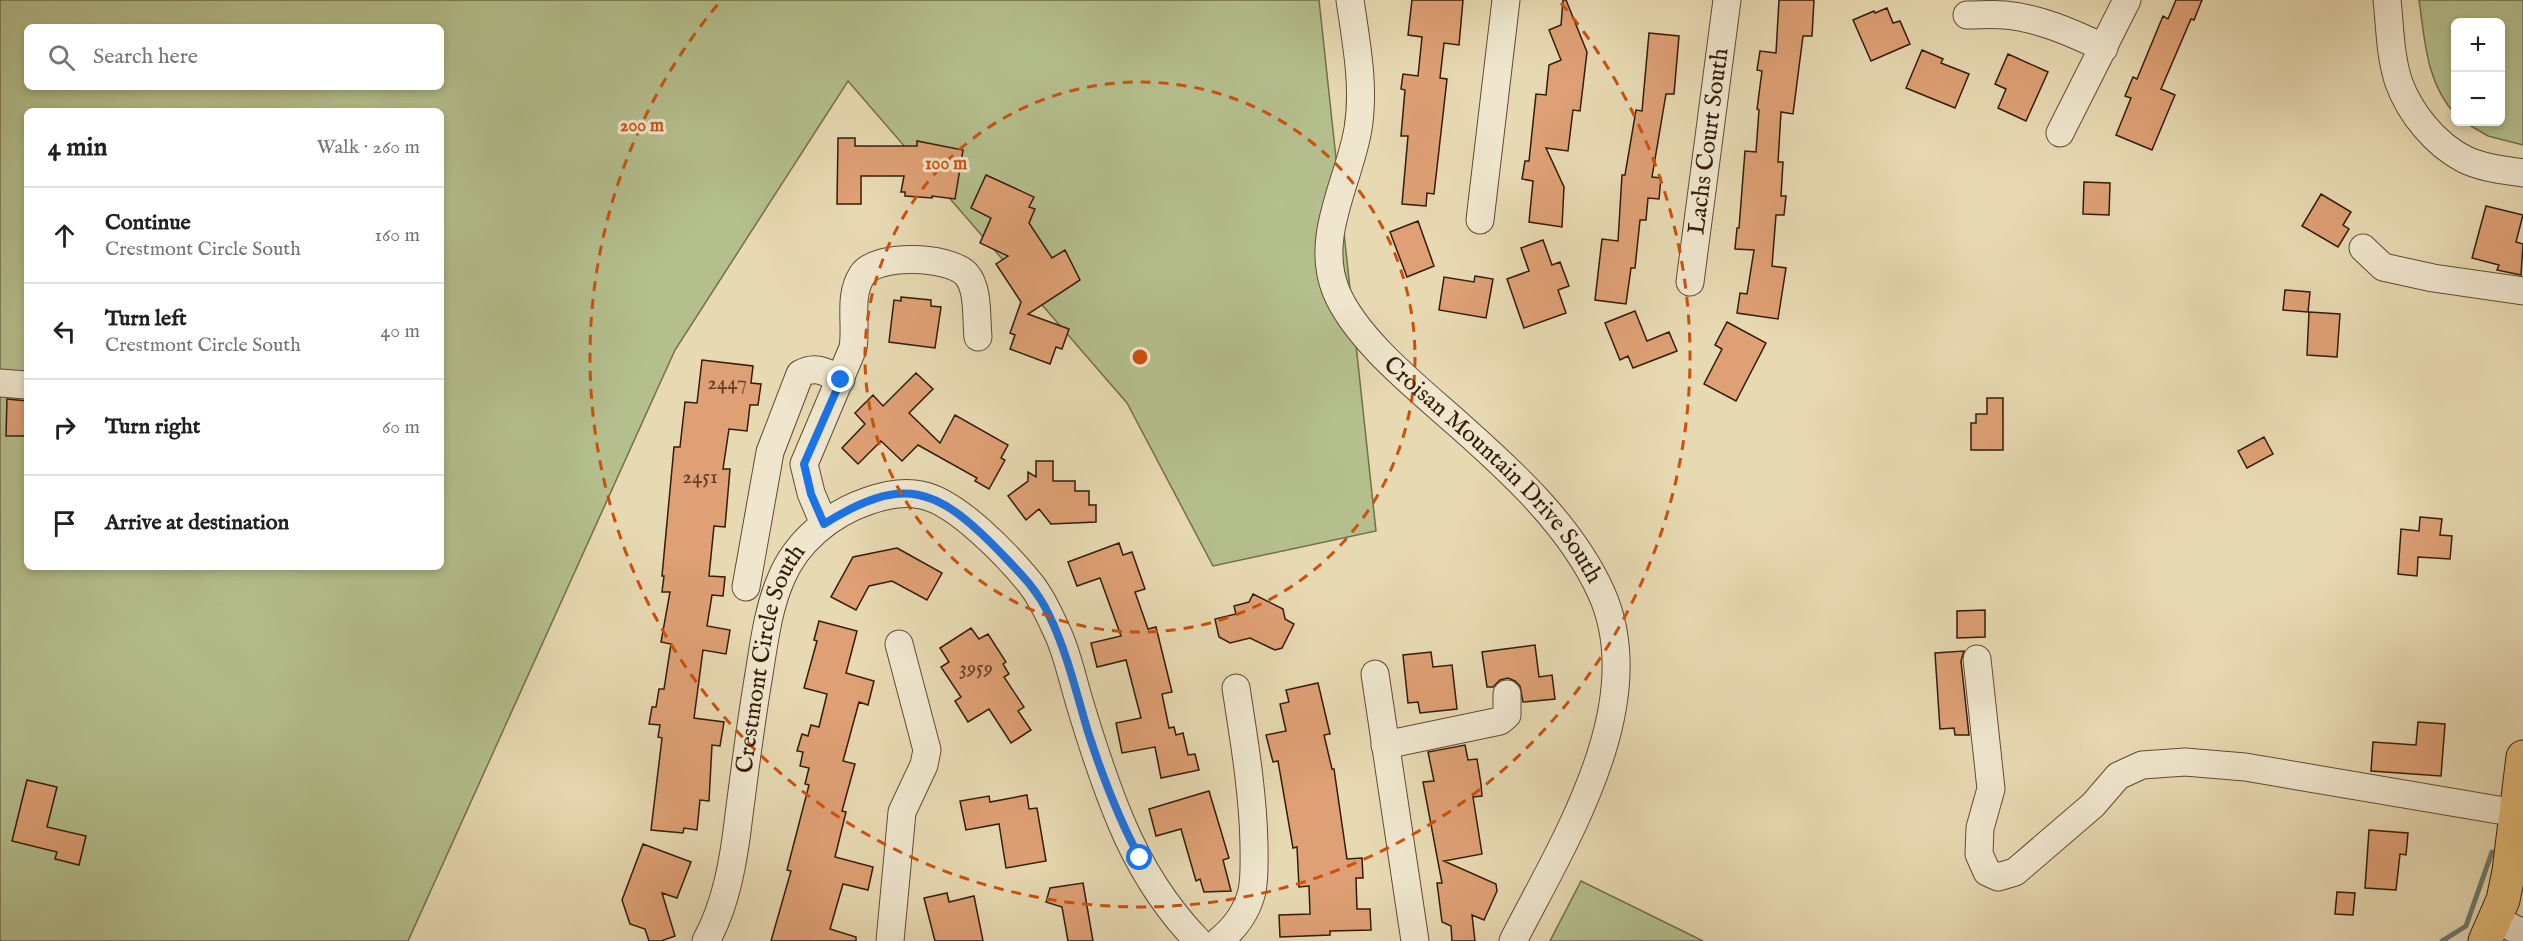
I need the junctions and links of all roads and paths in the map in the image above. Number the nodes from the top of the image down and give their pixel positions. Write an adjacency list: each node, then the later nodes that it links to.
1 (1350, 0): 34 (street, Croisan Mountain Drive South)
2 (1506, 0): 10 (street)
3 (1727, 0): 12 (street, Lachs Court South)
4 (2127, 0): 7 (street)
5 (2387, 0): 9 (street)
6 (1967, 15): 7 (street)
7 (2104, 48): 8 (street)
8 (2060, 133)
9 (2523, 173)
10 (1480, 220)
11 (2363, 248): 13 (street)
12 (1690, 282)
13 (2523, 291)
14 (978, 337): 15 (street)
15 (841, 380): 18 (street); 19 (street)
16 (0, 383): 17 (street)
17 (24, 385)
18 (824, 524): 29 (street, Crestmont Circle South); 31 (street, Crestmont Circle South)
19 (746, 587)
20 (899, 644): 30 (street)
21 (1977, 659): 27 (street)
22 (1374, 674): 25 (street)
23 (1236, 688): 32 (street)
24 (1507, 694): 25 (street)
25 (1385, 745): 33 (street)
26 (2523, 757): 27 (main road)
27 (2516, 813): 28 (main road)
28 (2501, 931)
29 (706, 941)
30 (890, 941)
31 (1198, 941)
32 (1219, 941)
33 (1415, 941)
34 (1513, 941)

